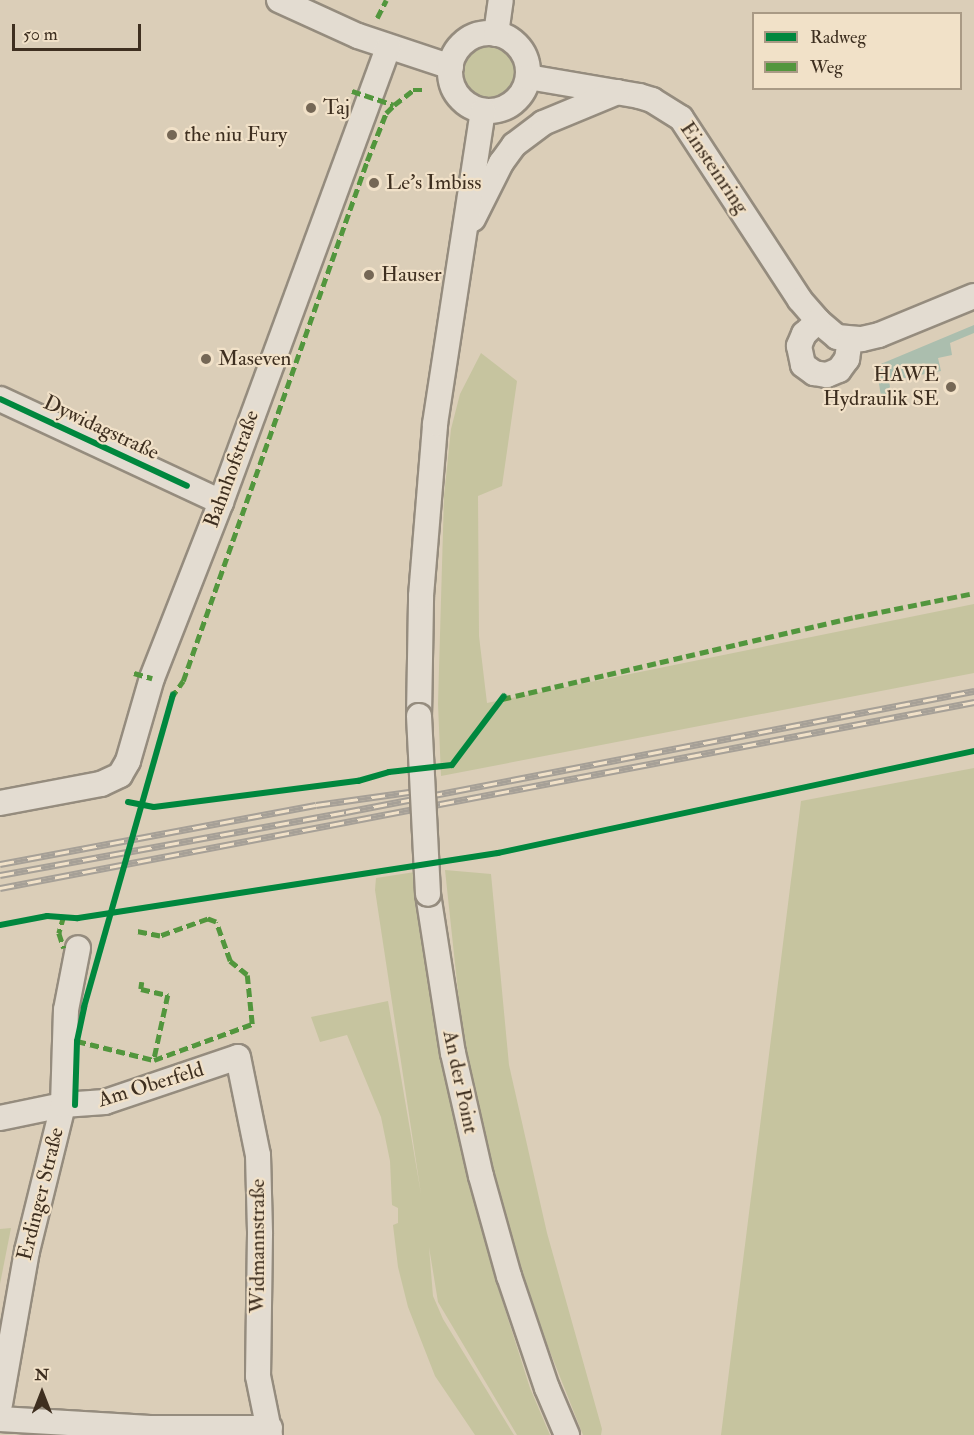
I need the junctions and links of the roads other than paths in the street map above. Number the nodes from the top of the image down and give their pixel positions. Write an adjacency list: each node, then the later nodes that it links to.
1 (279, 0): 4 (street)
2 (501, 0): 3 (street)
3 (496, 34): 5 (street); 6 (street)
4 (388, 47): 5 (street); 14 (street, Bahnhofstraße)
5 (451, 67): 8 (street)
6 (528, 77): 7 (street, Einsteinring); 8 (street)
7 (619, 92): 9 (street); 11 (street, Einsteinring)
8 (483, 111): 9 (street, An der Point)
9 (463, 237): 23 (street, An der Point, bridge)
10 (974, 296): 12 (street)
11 (818, 321): 12 (street, Einsteinring); 12 (street)
12 (850, 339)
13 (0, 399): 14 (street, Dywidagstraße)
14 (220, 502): 15 (street, Bahnhofstraße)
15 (0, 803)
16 (78, 948): 18 (street, Erdinger Straße)
17 (238, 1058): 18 (street, Am Oberfeld); 22 (street, Widmannstraße)
18 (63, 1105): 19 (street, Am Oberfeld); 20 (street, Erdinger Straße)
19 (0, 1118)
20 (0, 1404)
21 (0, 1419): 22 (street)
22 (270, 1432)
23 (567, 1435)

